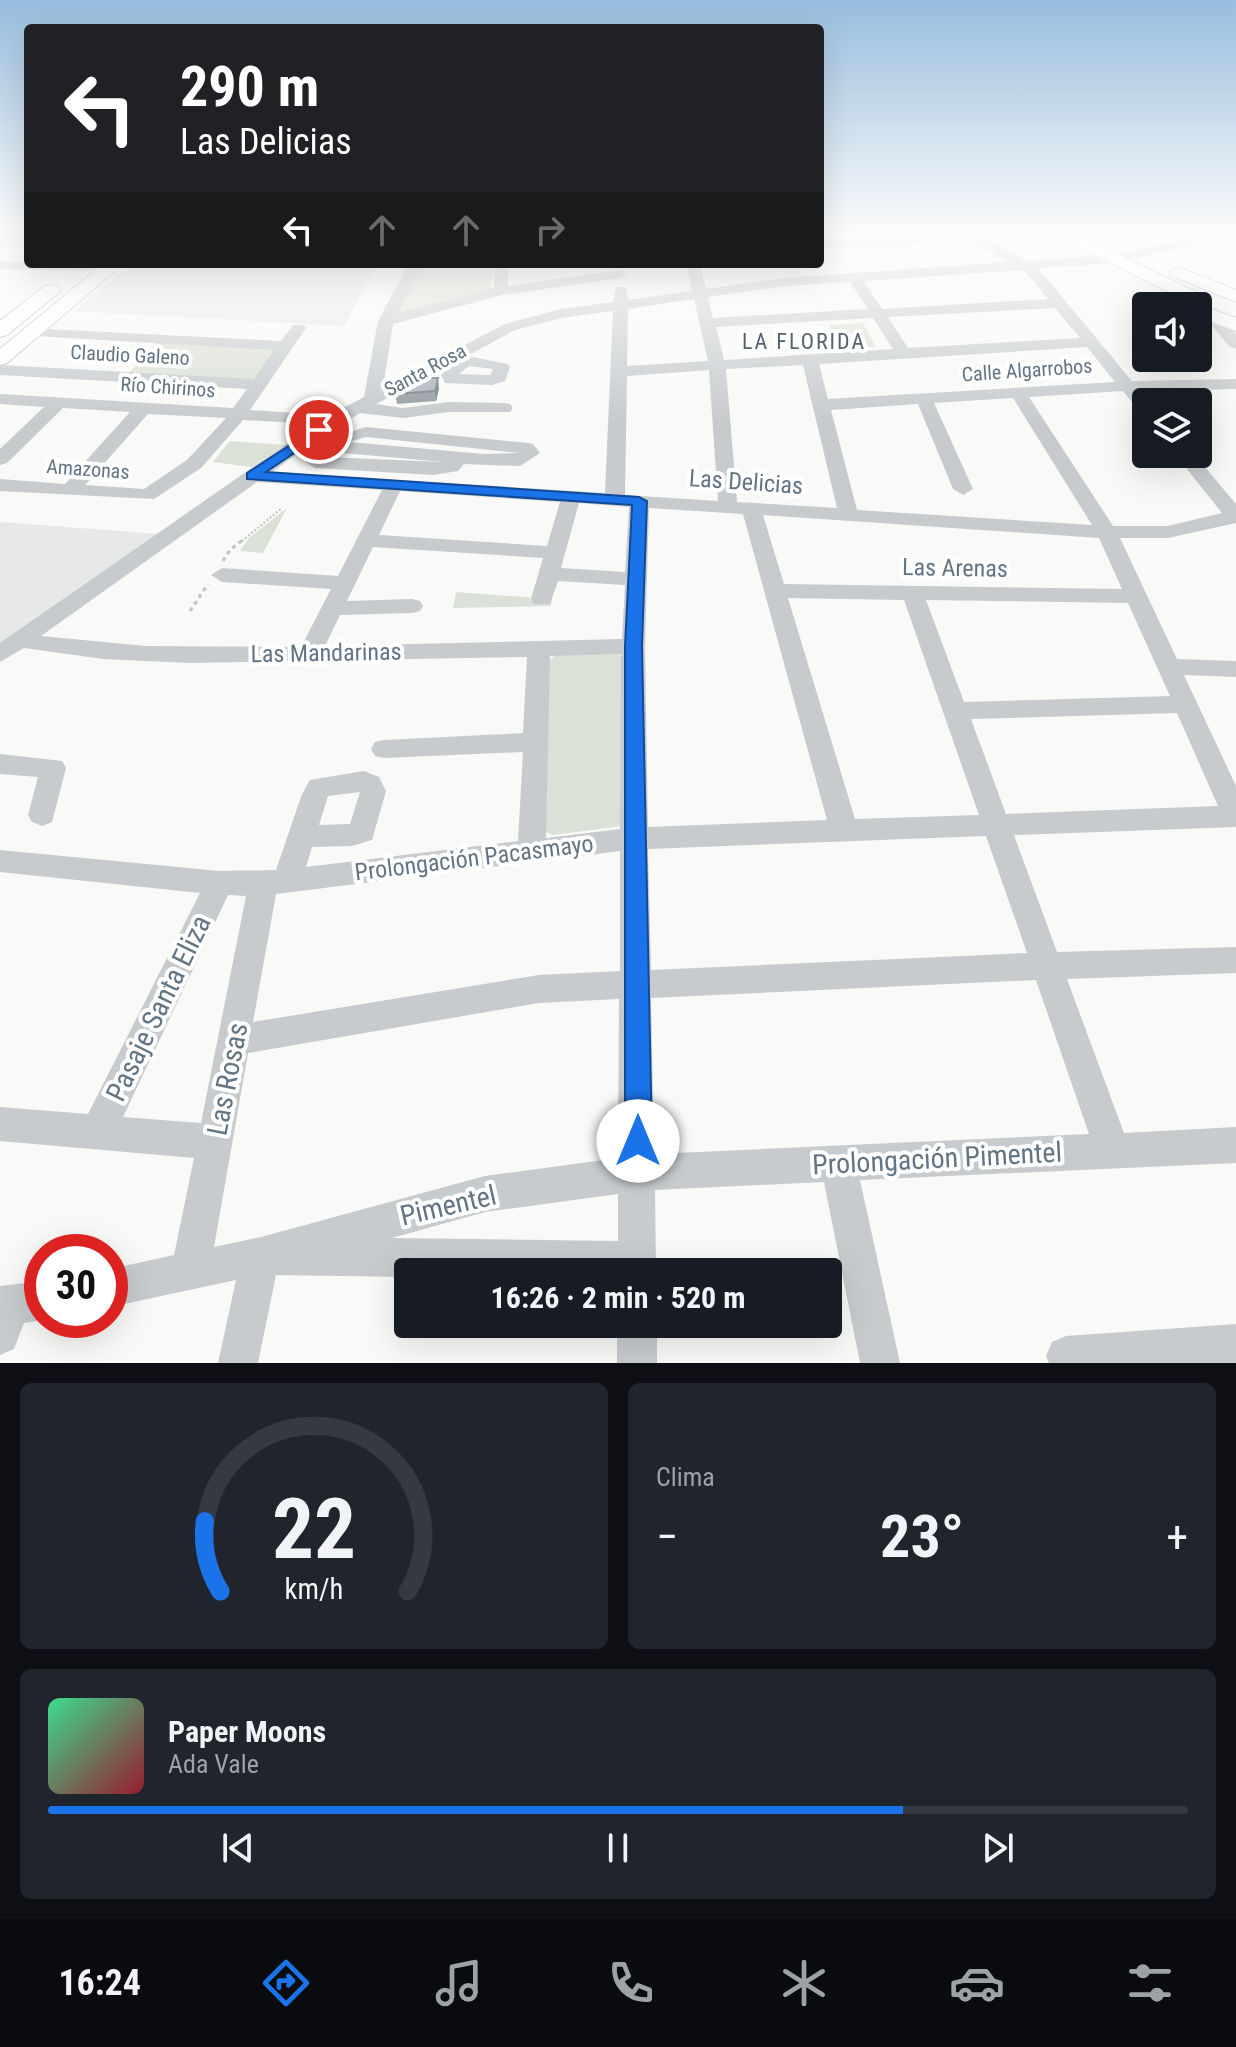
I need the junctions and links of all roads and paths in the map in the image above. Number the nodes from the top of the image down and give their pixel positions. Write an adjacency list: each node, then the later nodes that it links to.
1 (45, 296): 20 (main road)
2 (76, 296): 21 (main road)
3 (399, 296): 16 (street)
4 (483, 296): 16 (street)
5 (621, 296): 13 (street)
6 (688, 296): 13 (street, Santa Rosa)
7 (700, 296): 17 (street)
8 (866, 296): 14 (street)
9 (1053, 296): 12 (street)
10 (1236, 298): 11 (main road)
11 (1212, 301)
12 (1059, 303): 14 (street); 23 (street)
13 (621, 305): 31 (street); 34 (street, Santa Rosa)
14 (877, 313): 17 (street); 26 (street)
15 (1213, 318): 18 (main road); 24 (street)
16 (386, 321): 32 (street)
17 (707, 323): 29 (street)
18 (1236, 325)
19 (298, 328): 25 (street, Amazonas)
20 (0, 331)
21 (34, 331): 22 (street); 27 (main road)
22 (155, 338): 25 (street); 33 (street)
23 (1091, 342): 26 (street); 37 (street)
24 (1236, 344)
25 (285, 346): 35 (street, Amazonas)
26 (903, 353): 28 (street)
27 (0, 359)
28 (810, 359): 29 (street); 44 (street)
29 (717, 365): 31 (street); 61 (street)
30 (0, 370): 33 (street, Claudio Galeno)
31 (621, 371): 59 (street)
32 (376, 375): 34 (street); 43 (street)
33 (117, 376): 35 (street, Claudio Galeno)
34 (403, 382): 43 (street, Santa Rosa)
35 (257, 384): 47 (street, Amazonas)
36 (1236, 384): 37 (street, Calle Algarrobos)
37 (1128, 386): 38 (street); 39 (street, Calle Algarrobos)
38 (1132, 391)
39 (1018, 393): 41 (street, Calle Algarrobos); 64 (street)
40 (0, 399): 42 (street, Río Chirinos)
41 (924, 399): 44 (street, Calle Algarrobos); 56 (street)
42 (59, 402): 45 (street, Río Chirinos); 51 (street)
43 (365, 403): 46 (street); 48 (street, Santa Rosa)
44 (821, 405): 62 (street)
45 (144, 408): 47 (street, Río Chirinos); 57 (street)
46 (504, 408)
47 (236, 414): 48 (street, Río Chirinos); 57 (street, Amazonas)
48 (333, 420): 49 (street, Santa Rosa)
49 (304, 440): 50 (street); 53 (street, Santa Rosa)
50 (329, 446): 50 (street)
51 (0, 459)
52 (1196, 468): 63 (street)
53 (252, 476): 55 (street, Las Delicias); 78 (street, Santa Rosa)
54 (0, 485): 57 (street, Amazonas)
55 (394, 485): 58 (street, Las Delicias); 65 (street)
56 (963, 489)
57 (70, 490)
58 (571, 497): 59 (street, Las Delicias); 66 (street)
59 (627, 500): 61 (street, Las Delicias); 68 (street)
60 (282, 508): 67 (path)
61 (740, 508): 62 (street, Las Delicias); 70 (street)
62 (848, 514): 64 (street, Las Delicias)
63 (1236, 517): 64 (street, Las Delicias)
64 (1107, 532): 72 (street)
65 (365, 540): 66 (street); 69 (street)
66 (551, 563): 68 (street); 73 (street)
67 (219, 571): 69 (street); 76 (path)
68 (636, 579): 77 (street)
69 (343, 583): 75 (street)
70 (774, 591): 71 (street, Las Arenas); 91 (street)
71 (913, 593): 72 (street, Las Arenas); 84 (street)
72 (1134, 596): 81 (street)
73 (542, 599)
74 (412, 606): 75 (street)
75 (331, 608): 80 (street)
76 (190, 611)
77 (633, 646): 79 (street, Las Mandarinas); 93 (street)
78 (10, 647): 80 (street, Las Mandarinas)
79 (539, 648): 80 (street, Las Mandarinas); 85 (street)
80 (309, 655)
81 (1167, 667): 82 (street); 83 (street)
82 (1236, 669)
83 (1184, 704): 84 (street); 89 (street)
84 (955, 711): 90 (street)
85 (536, 742): 86 (street); 94 (street)
86 (384, 749)
87 (0, 764): 88 (street)
88 (42, 815)
89 (1236, 816): 90 (street, Prolongación Pacasmayo)
90 (996, 825): 91 (street, Prolongación Pacasmayo); 99 (street)
91 (844, 830): 93 (street, Prolongación Pacasmayo)
92 (303, 836): 97 (street, Las Rosas)
93 (636, 838): 94 (street, Prolongación Pacasmayo); 100 (street)
94 (532, 851): 97 (street, Prolongación Pacasmayo)
95 (0, 861): 96 (street, Prolongación Pacasmayo)
96 (219, 883): 97 (street, Prolongación Pacasmayo); 103 (street, Pasaje Santa Eliza)
97 (275, 883): 101 (street, Las Rosas)
98 (1236, 960): 99 (street)
99 (1046, 966): 100 (street); 106 (street)
100 (637, 985): 101 (street); 108 (street)
101 (234, 1040): 104 (street, Las Rosas)
102 (0, 1124): 103 (street)
103 (97, 1134): 104 (street)
104 (215, 1142): 112 (street, Las Rosas)
105 (1236, 1145): 106 (street, Prolongación Pimentel)
106 (1113, 1151): 107 (street, Prolongación Pimentel)
107 (838, 1162): 108 (street, Prolongación Pimentel); 119 (street)
108 (639, 1173): 109 (street, Pimentel); 110 (street)
109 (261, 1256): 111 (street, Pimentel); 112 (street, Pimentel); 117 (street)
110 (637, 1258)
111 (394, 1260)
112 (190, 1273): 113 (street, Pimentel)
113 (128, 1285)
114 (637, 1338): 118 (street)
115 (1236, 1344): 116 (street)
116 (1066, 1356)
117 (238, 1363)
118 (637, 1363)
119 (880, 1363)

